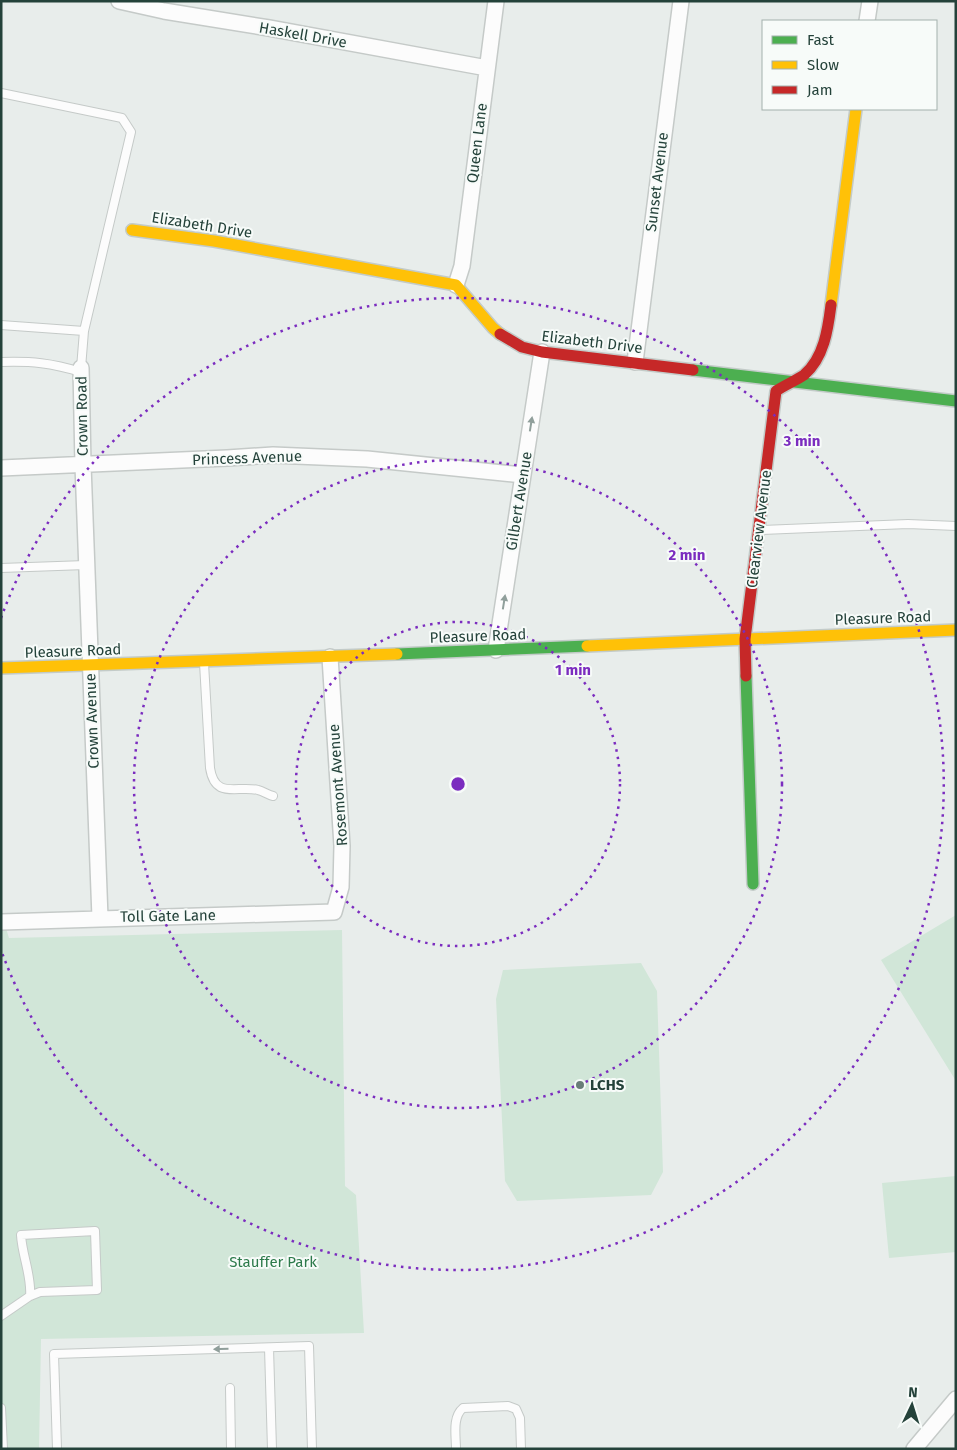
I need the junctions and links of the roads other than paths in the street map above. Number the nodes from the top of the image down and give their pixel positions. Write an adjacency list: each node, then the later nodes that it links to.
1 (119, 1): 6 (street, Haskell Drive)
2 (496, 1): 6 (street, Queen Lane)
3 (681, 1): 15 (street, Sunset Avenue)
4 (870, 1): 5 (street)
5 (867, 20)
6 (487, 68): 10 (street, Queen Lane)
7 (1, 93): 12 (lane)
8 (856, 110): 17 (street, Clearview Avenue)
9 (132, 230): 10 (street, Elizabeth Drive)
10 (456, 285): 13 (street, Elizabeth Drive)
11 (1, 325): 12 (lane)
12 (84, 330): 16 (lane)
13 (542, 352): 15 (street, Elizabeth Drive); 21 (street, Gilbert Avenue, one-way to 13)
14 (1, 362): 16 (lane)
15 (635, 362): 17 (street, Elizabeth Drive)
16 (81, 370): 19 (street, Crown Road)
17 (790, 382): 18 (street, Elizabeth Drive); 23 (street, Clearview Avenue)
18 (956, 401)
19 (83, 465): 20 (street, Princess Avenue); 21 (street, Princess Avenue); 24 (street, Crown Avenue)
20 (1, 468)
21 (523, 475): 28 (street, Gilbert Avenue, one-way to 21)
22 (956, 526): 23 (lane)
23 (759, 530): 27 (street, Clearview Avenue)
24 (86, 565): 25 (lane); 31 (street, Crown Avenue)
25 (1, 568)
26 (956, 630): 27 (street, Pleasure Road)
27 (745, 638): 28 (street, Pleasure Road); 34 (street, Clearview Avenue)
28 (496, 650): 29 (street, Pleasure Road)
29 (330, 657): 30 (street, Pleasure Road); 35 (street, Rosemont Avenue)
30 (204, 661): 31 (street, Pleasure Road); 33 (lane)
31 (90, 665): 32 (street, Pleasure Road); 36 (street, Crown Avenue)
32 (1, 668)
33 (273, 796)
34 (753, 884)
35 (334, 912): 36 (street, Toll Gate Lane)
36 (100, 918): 37 (street, Toll Gate Lane)
37 (1, 922)
38 (30, 1296): 38 (lane); 39 (lane)
39 (1, 1316)
40 (269, 1348): 45 (lane, one-way to 45); 47 (lane); 48 (lane)
41 (230, 1388): 46 (lane)
42 (956, 1399): 51 (street)
43 (1, 1408): 44 (lane)
44 (3, 1449)
45 (57, 1449)
46 (231, 1449)
47 (272, 1449)
48 (312, 1449)
49 (456, 1449): 50 (lane)
50 (521, 1449)
51 (914, 1449)

